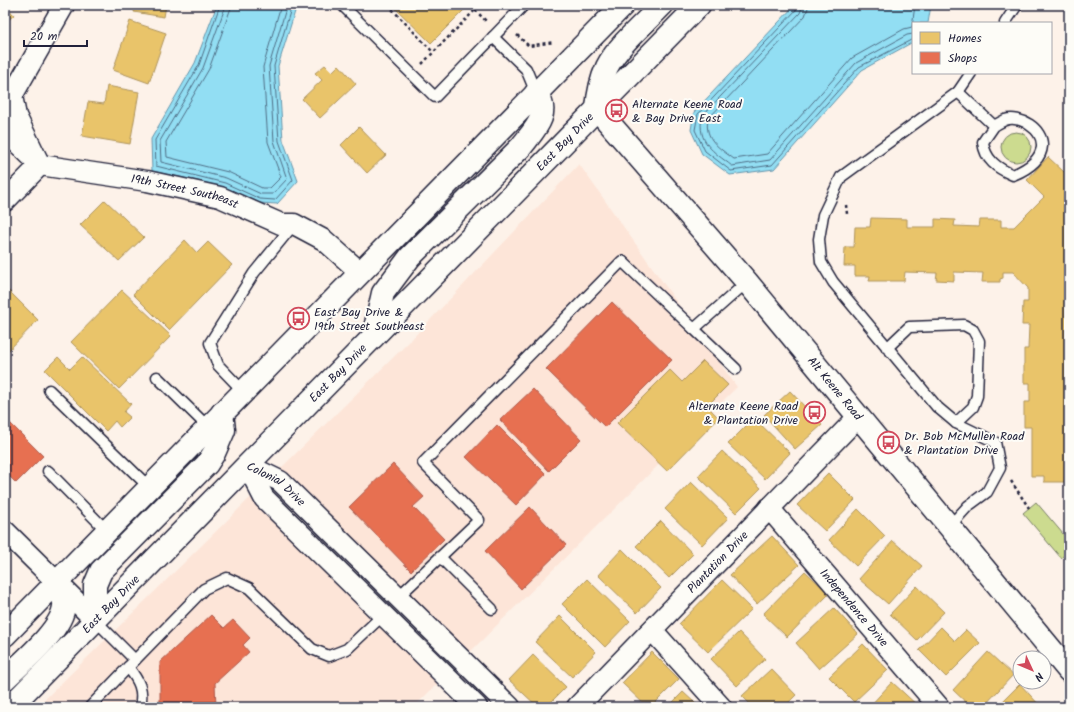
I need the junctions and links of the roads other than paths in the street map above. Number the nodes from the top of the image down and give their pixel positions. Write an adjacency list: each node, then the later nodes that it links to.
1 (64, 5): 16 (street)
2 (524, 5): 9 (lane)
3 (623, 5): 12 (main road)
4 (662, 5): 13 (main road)
5 (699, 5): 13 (main road, East Bay Drive)
6 (1017, 5): 8 (lane)
7 (344, 7): 9 (lane)
8 (1006, 22)
9 (493, 37): 12 (lane)
10 (970, 74): 11 (lane)
11 (958, 92): 14 (lane); 23 (lane)
12 (536, 93): 19 (main road); 22 (main road)
13 (596, 109): 20 (main road, Alt Keene Road); 22 (main road, East Bay Drive)
14 (994, 126): 14 (lane)
15 (5, 131): 16 (street)
16 (40, 165): 17 (street); 18 (street, 19th Street Southeast)
17 (5, 201)
18 (294, 224): 19 (street, 19th Street Southeast); 27 (lane)
19 (360, 272): 27 (main road)
20 (747, 282): 21 (lane); 28 (main road, Alt Keene Road)
21 (694, 329): 24 (lane); 38 (lane)
22 (373, 336): 31 (main road, East Bay Drive)
23 (887, 348): 30 (lane); 30 (lane)
24 (736, 369)
25 (157, 376): 29 (lane)
26 (49, 390): 33 (lane)
27 (243, 391): 29 (main road)
28 (858, 417): 34 (street, Plantation Drive); 35 (main road, Alt Keene Road)
29 (215, 420): 33 (main road); 43 (main road)
30 (956, 423): 35 (lane)
31 (246, 465): 40 (street, Colonial Drive); 42 (street, Colonial Drive); 43 (main road, East Bay Drive)
32 (48, 471): 37 (lane)
33 (150, 488): 37 (main road)
34 (769, 508): 44 (street, Plantation Drive); 56 (street, Independence Drive)
35 (949, 527): 47 (main road, Alt Keene Road)
36 (5, 531): 39 (street)
37 (107, 531): 39 (main road)
38 (440, 557): 40 (lane); 41 (lane)
39 (57, 582): 43 (street); 45 (main road); 48 (main road)
40 (397, 598): 53 (street, Colonial Drive)
41 (492, 609)
42 (383, 615): 46 (lane); 52 (street, Colonial Drive)
43 (95, 620): 46 (lane); 49 (main road, East Bay Drive)
44 (652, 630): 54 (street, Plantation Drive); 55 (street)
45 (5, 635)
46 (132, 664): 50 (lane); 51 (lane)
47 (1069, 671)
48 (5, 679)
49 (10, 707)
50 (90, 707)
51 (140, 707)
52 (477, 707)
53 (510, 707)
54 (577, 707)
55 (721, 707)
56 (939, 707)

